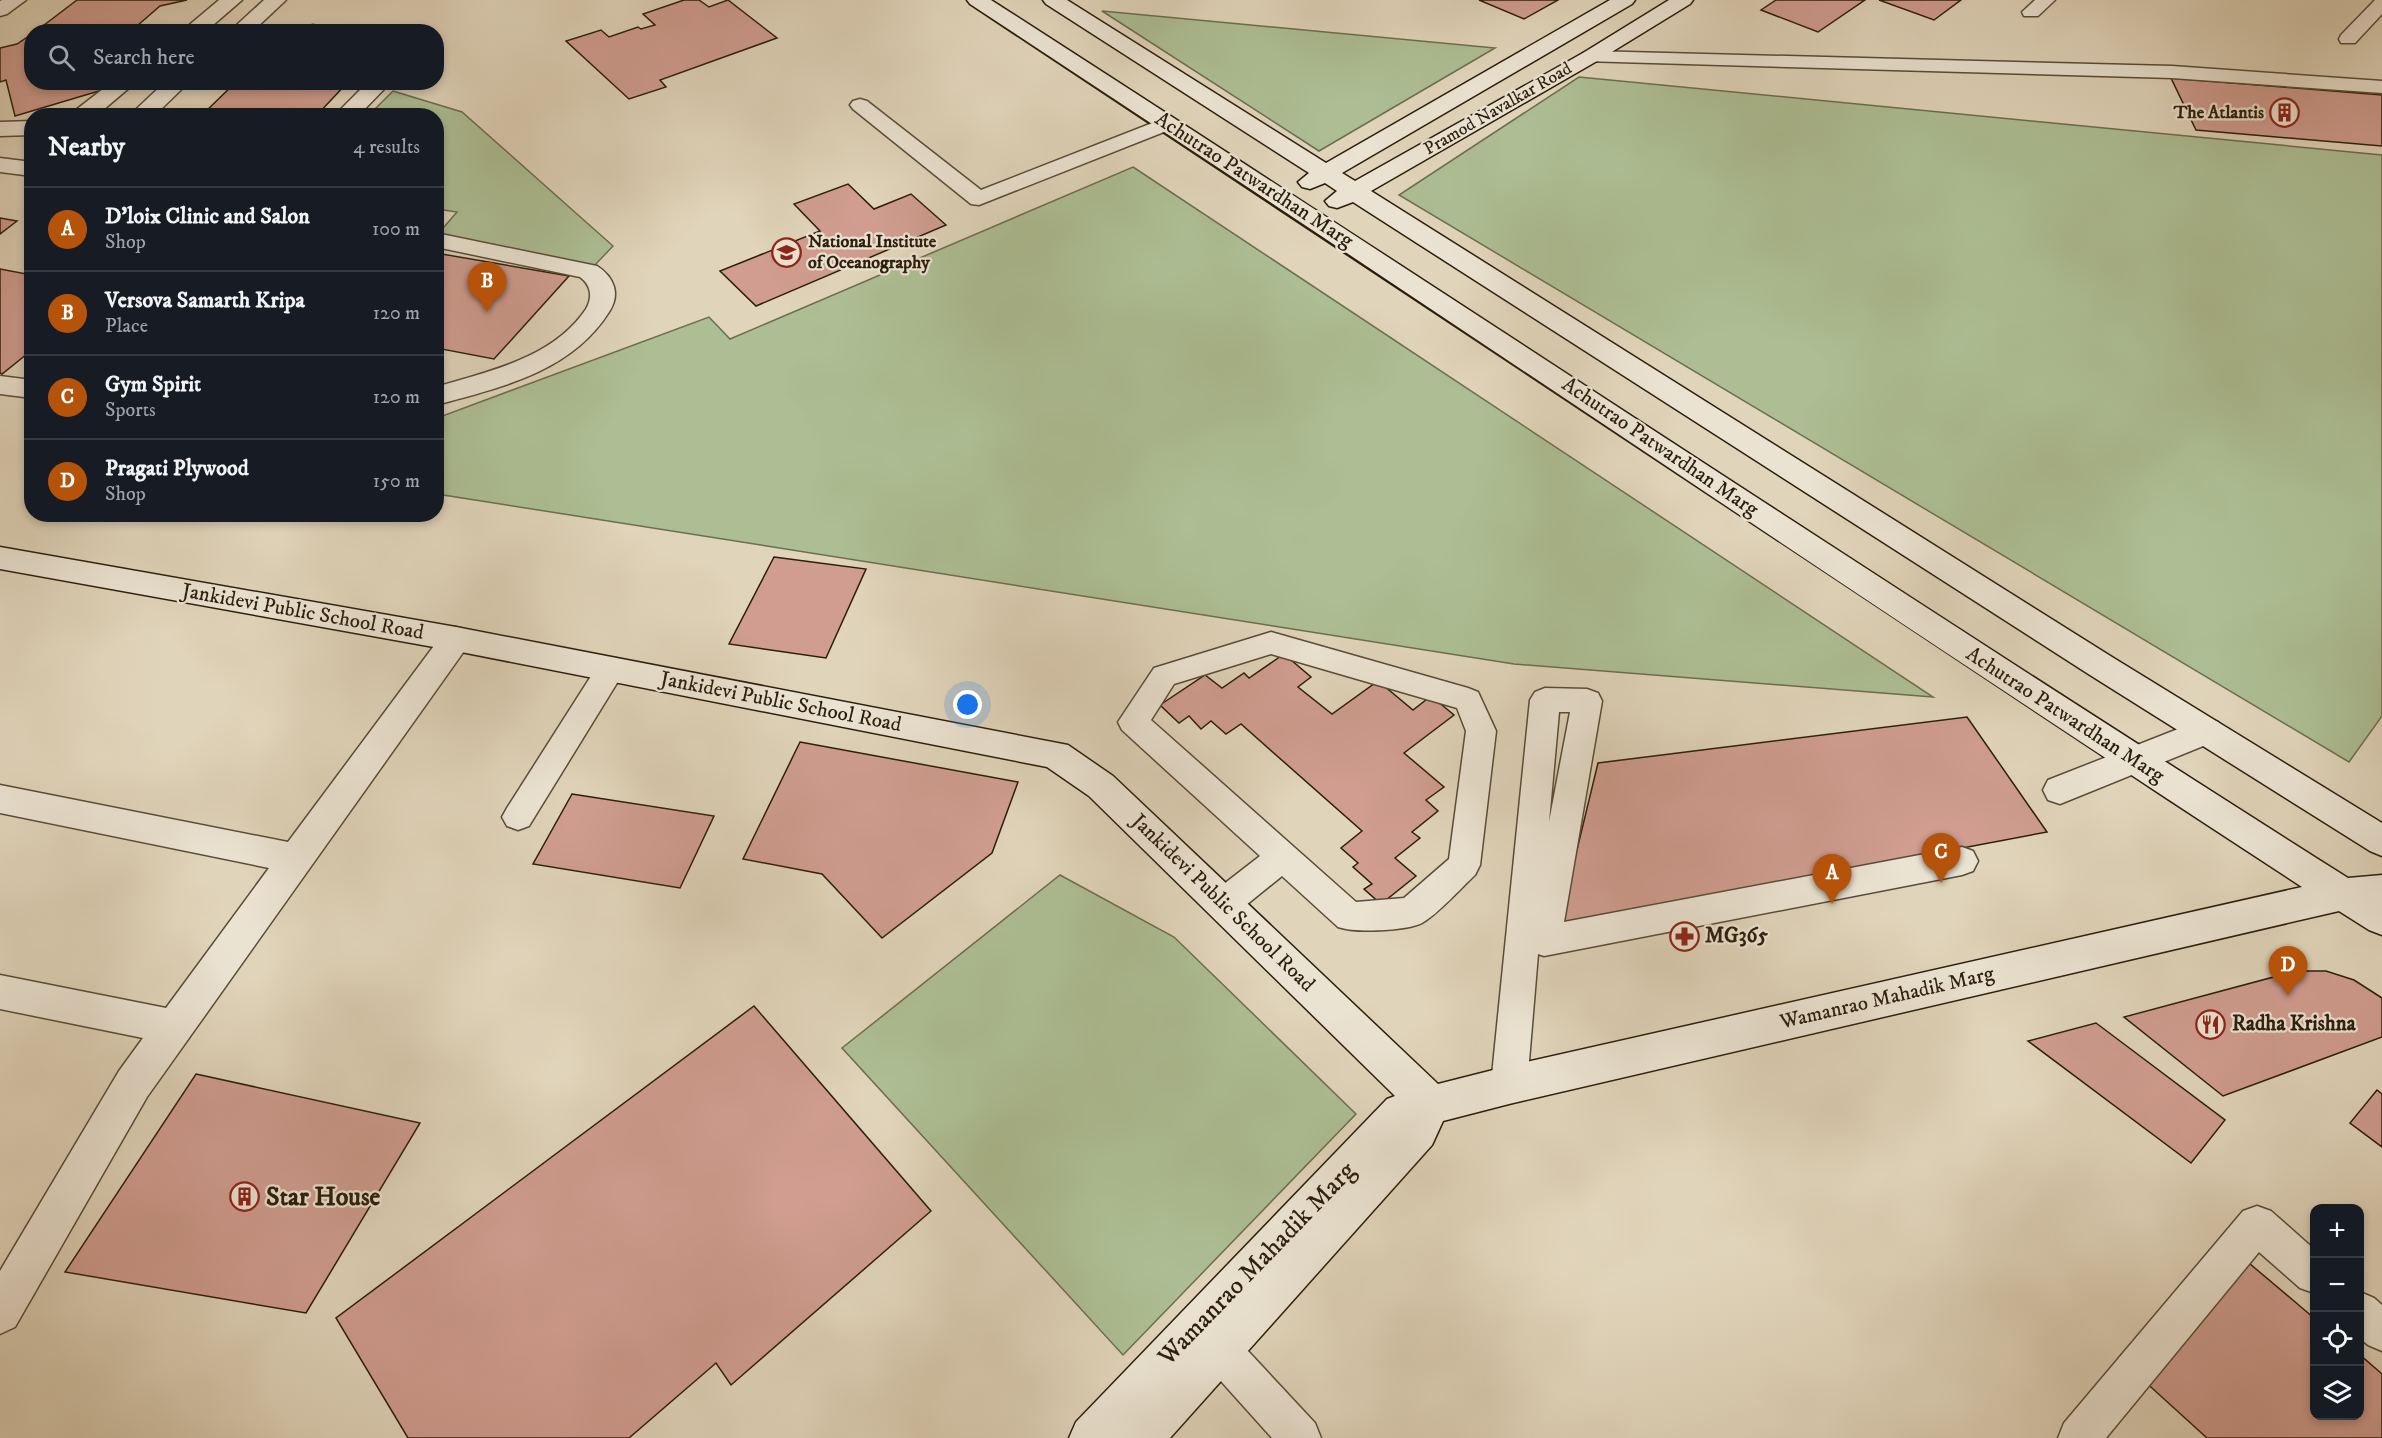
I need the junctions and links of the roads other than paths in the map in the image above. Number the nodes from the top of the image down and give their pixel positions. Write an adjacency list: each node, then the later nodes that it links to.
1 (16, 0): 10 (street)
2 (232, 0): 12 (street)
3 (276, 0): 13 (street)
4 (977, 0): 24 (street, Achutrao Patwardhan Marg)
5 (1053, 0): 29 (street, Achutrao Patwardhan Marg)
6 (1625, 0): 29 (street, Pramod Navalkar Road)
7 (1683, 0): 15 (street, Pramod Navalkar Road)
8 (2046, 0): 11 (lane)
9 (2382, 3): 14 (lane)
10 (0, 10)
11 (2031, 12)
12 (201, 24)
13 (248, 24)
14 (2348, 39)
15 (1590, 57): 16 (lane); 30 (street, Pramod Navalkar Road)
16 (2382, 87)
17 (116, 90): 21 (street)
18 (170, 90): 22 (street)
19 (373, 90): 23 (street)
20 (860, 105): 24 (lane)
21 (92, 108)
22 (149, 108)
23 (353, 108)
24 (1167, 124): 31 (street, Achutrao Patwardhan Marg)
25 (24, 128): 26 (street)
26 (0, 129)
27 (0, 165): 28 (street)
28 (24, 168)
29 (1327, 173): 30 (street, Achutrao Patwardhan Marg); 31 (street, Pramod Navalkar Road)
30 (1354, 191): 32 (street, Pramod Navalkar Road); 40 (street, Achutrao Patwardhan Marg)
31 (1283, 198): 32 (street, Achutrao Patwardhan Marg)
32 (1311, 216): 41 (street, Achutrao Patwardhan Marg)
33 (444, 242): 36 (street)
34 (0, 385): 35 (street)
35 (24, 388)
36 (444, 393)
37 (0, 558): 38 (street, Jankidevi Public School Road)
38 (456, 639): 39 (street, Jankidevi Public School Road); 47 (street)
39 (610, 670): 44 (lane); 51 (street, Jankidevi Public School Road)
40 (2206, 731): 41 (street); 45 (street, Achutrao Patwardhan Marg)
41 (2136, 761): 42 (street); 50 (street, Achutrao Patwardhan Marg)
42 (2060, 790)
43 (0, 799): 47 (street)
44 (518, 817)
45 (2382, 841)
46 (1283, 857): 46 (lane); 51 (lane)
47 (296, 859): 54 (street)
48 (1962, 861): 55 (lane)
49 (2382, 891): 50 (street, Wamanrao Mahadik Marg)
50 (2343, 894): 52 (street, Achutrao Patwardhan Marg); 55 (street, Wamanrao Mahadik Marg)
51 (1223, 904): 56 (street, Jankidevi Public School Road)
52 (2382, 919)
53 (0, 992): 54 (street)
54 (174, 1027): 58 (street)
55 (1509, 1085): 56 (street, Wamanrao Mahadik Marg)
56 (1431, 1104): 61 (street, Wamanrao Mahadik Marg)
57 (2310, 1271): 65 (lane)
58 (0, 1312)
59 (2364, 1315): 60 (lane)
60 (2382, 1331)
61 (1209, 1338): 62 (street, Wamanrao Mahadik Marg); 63 (street, Wamanrao Mahadik Marg); 64 (lane)
62 (1092, 1438)
63 (1139, 1438)
64 (1300, 1438)
65 (2079, 1438)

